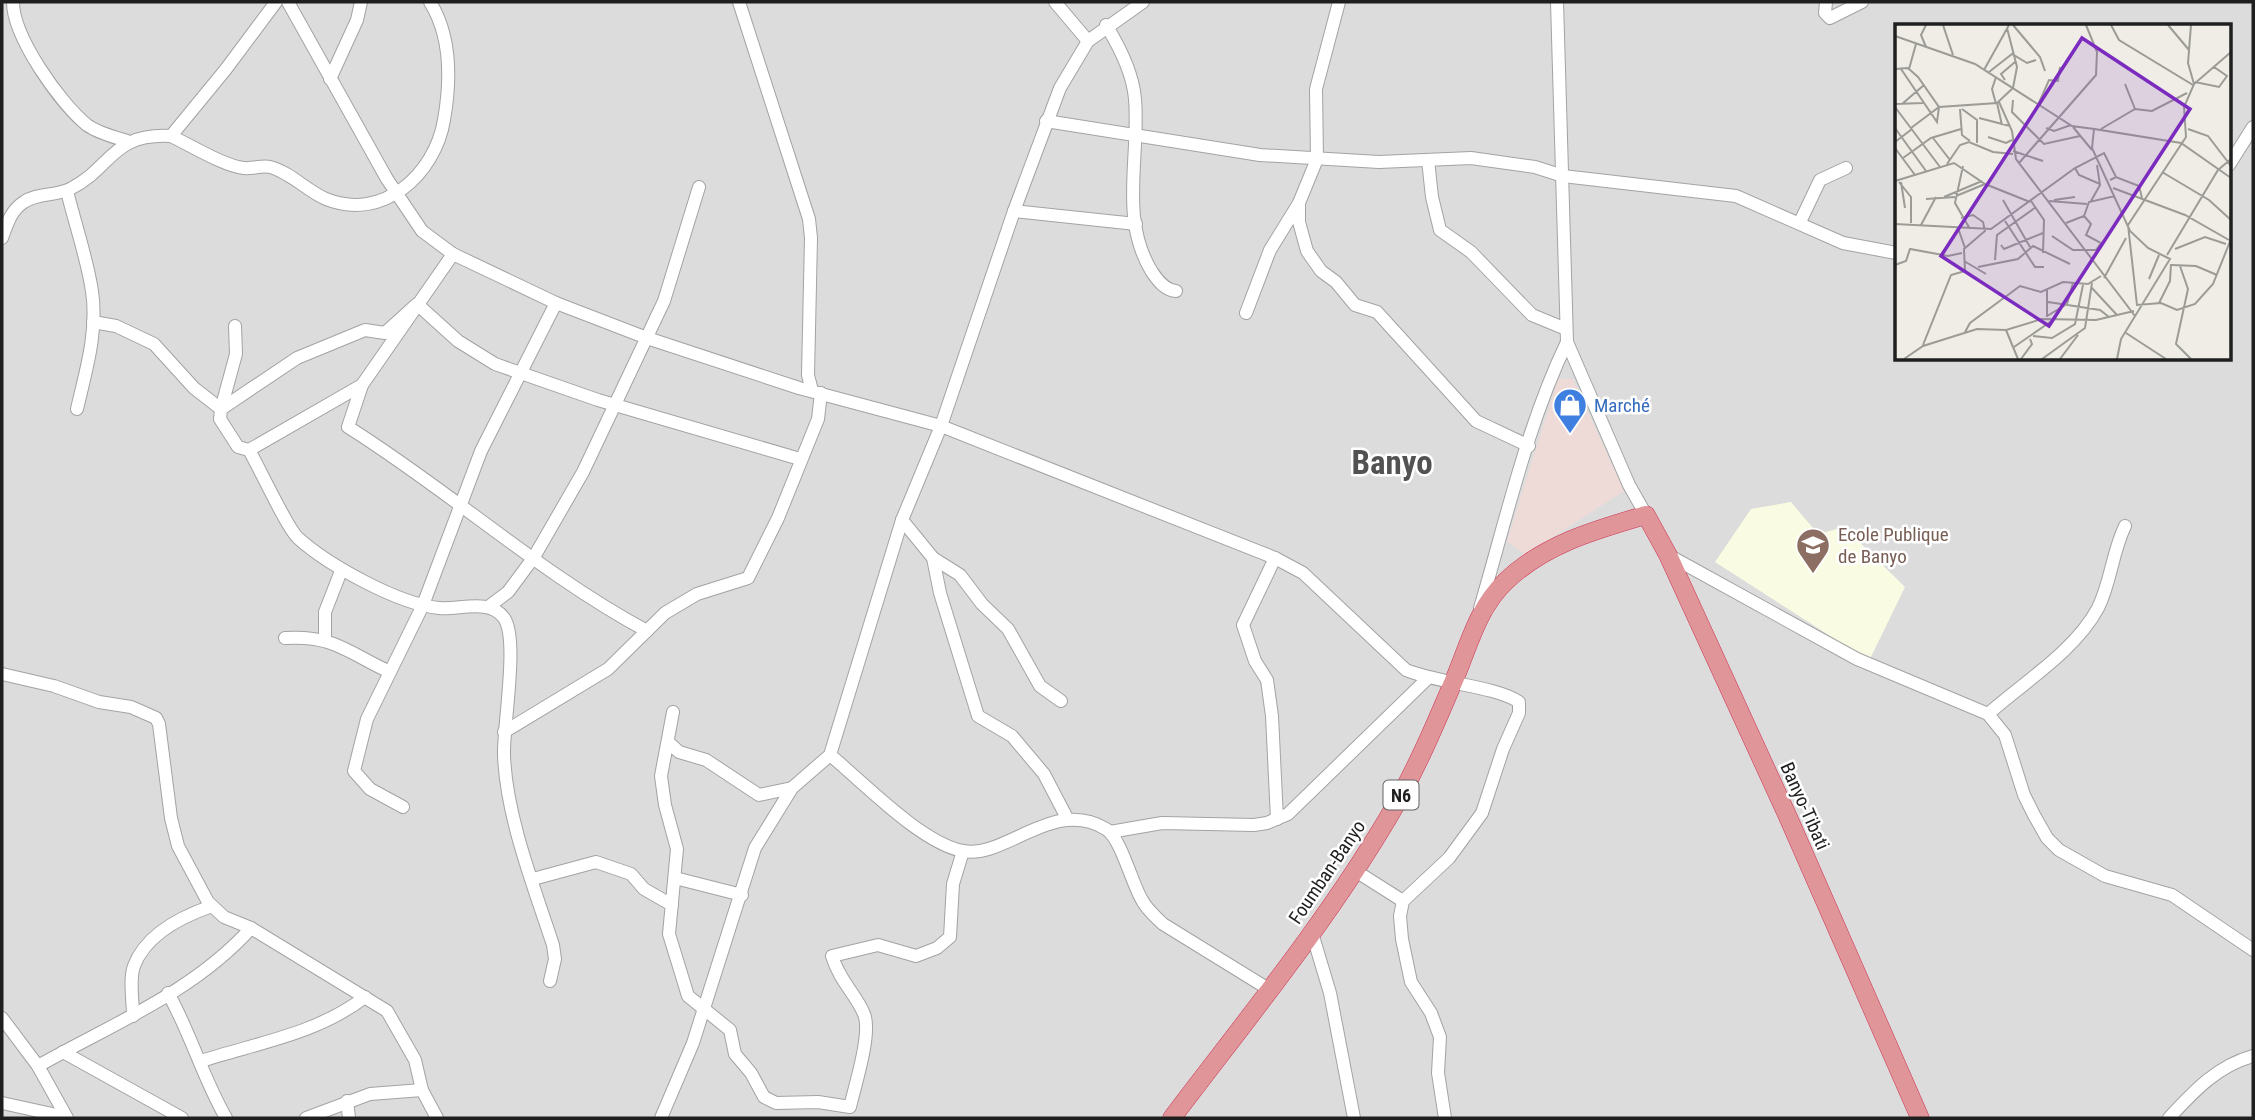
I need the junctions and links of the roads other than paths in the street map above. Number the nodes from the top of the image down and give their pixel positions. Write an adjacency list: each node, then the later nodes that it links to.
1 (12, 2): 20 (street)
2 (276, 2): 18 (street)
3 (288, 2): 15 (street)
4 (361, 2): 15 (street)
5 (430, 2): 28 (street)
6 (739, 2): 47 (street)
7 (1055, 2): 14 (street)
8 (1143, 2): 13 (street)
9 (1339, 2): 21 (street)
10 (1558, 2): 25 (street)
11 (1826, 2): 12 (street)
12 (1862, 2)
13 (1106, 25): 14 (street); 19 (street)
14 (1087, 41): 16 (street)
15 (330, 79): 28 (street)
16 (1046, 121): 19 (street); 30 (street)
17 (2253, 127): 23 (street)
18 (171, 136): 20 (street); 28 (street)
19 (1136, 138): 21 (street); 32 (street)
20 (127, 141): 27 (street)
21 (1317, 159): 22 (street); 29 (street)
22 (1428, 160): 25 (street); 42 (street)
23 (2230, 163)
24 (1846, 168): 31 (street)
25 (1563, 176): 31 (street); 42 (street)
26 (699, 187): 43 (street)
27 (67, 191): 33 (street); 40 (street)
28 (399, 194): 35 (street)
29 (1299, 203): 39 (street); 52 (street)
30 (1014, 211): 32 (street); 51 (street)
31 (1800, 222): 34 (street)
32 (1136, 225): 36 (street)
33 (2, 237)
34 (1895, 253)
35 (453, 254): 37 (street); 38 (street)
36 (1176, 291)
37 (556, 303): 43 (street); 45 (street)
38 (417, 304): 45 (street); 46 (street); 50 (street)
39 (1245, 313)
40 (93, 322): 49 (street); 50 (street)
41 (235, 326): 50 (street)
42 (1566, 328): 44 (street)
43 (647, 338): 47 (street); 48 (street)
44 (1567, 342): 52 (street); 56 (street)
45 (521, 374): 48 (street); 55 (street)
46 (362, 385): 53 (street); 55 (street)
47 (816, 392): 51 (street); 54 (street)
48 (615, 405): 54 (street); 60 (street)
49 (77, 409)
50 (221, 409): 53 (street)
51 (941, 426): 57 (street); 62 (street)
52 (1529, 446): 66 (street)
53 (249, 450): 63 (street)
54 (800, 459): 67 (street)
55 (460, 504): 60 (street); 64 (street)
56 (1646, 515): 59 (highway, Banyo-Tibati); 66 (highway, Foumban-Banyo / N6)
57 (902, 520): 61 (street); 79 (street)
58 (2125, 526): 76 (street)
59 (1668, 555): 76 (street); 120 (highway, Banyo-Tibati)
60 (534, 557): 65 (street); 67 (street)
61 (933, 558): 74 (street); 83 (street)
62 (1275, 558): 72 (street); 82 (street)
63 (341, 571): 64 (street); 69 (street)
64 (423, 605): 65 (street); 70 (street)
65 (488, 607): 77 (street)
66 (1475, 624): 73 (highway, Foumban-Banyo / N6)
67 (647, 631): 77 (street)
68 (285, 638): 69 (street)
69 (325, 639): 70 (street)
70 (390, 672): 81 (street)
71 (2, 674): 92 (street)
72 (1427, 679): 73 (street); 82 (street)
73 (1453, 683): 86 (highway, Foumban-Banyo / N6); 90 (street)
74 (1061, 701)
75 (673, 712): 78 (street)
76 (1988, 714): 95 (street)
77 (504, 732): 88 (street)
78 (668, 742): 80 (street); 87 (street)
79 (830, 755): 80 (street); 85 (street)
80 (792, 788): 89 (street)
81 (403, 807)
82 (1277, 819): 84 (street)
83 (1068, 820): 84 (street); 85 (street)
84 (1110, 832): 97 (street)
85 (963, 851): 100 (street)
86 (1354, 870): 90 (street); 94 (highway, Foumban-Banyo / N6)
87 (675, 878): 89 (street); 91 (street)
88 (533, 879): 91 (street); 96 (street)
89 (742, 895): 100 (street)
90 (1404, 901): 119 (street)
91 (672, 905): 100 (street)
92 (212, 906): 93 (street); 101 (street)
93 (251, 928): 98 (street); 99 (street)
94 (1312, 933): 97 (highway, Foumban-Banyo / N6); 118 (street)
95 (2253, 950)
96 (550, 981)
97 (1270, 990): 117 (highway, Foumban-Banyo / N6)
98 (168, 993): 101 (street); 105 (street)
99 (365, 997): 105 (street); 107 (street)
100 (704, 1009): 116 (street)
101 (133, 1016): 103 (street)
102 (2, 1018): 106 (street)
103 (63, 1052): 106 (street); 111 (street)
104 (2253, 1056): 121 (street)
105 (201, 1061): 112 (street)
106 (38, 1066): 110 (street)
107 (422, 1090): 108 (street); 115 (street)
108 (347, 1101): 113 (street); 114 (street)
109 (2, 1103): 110 (street)
110 (66, 1118)
111 (182, 1118)
112 (226, 1118)
113 (306, 1118)
114 (349, 1118)
115 (437, 1118)
116 (661, 1118)
117 (1172, 1118)
118 (1354, 1118)
119 (1445, 1118)
120 (1920, 1118)
121 (2169, 1118)

